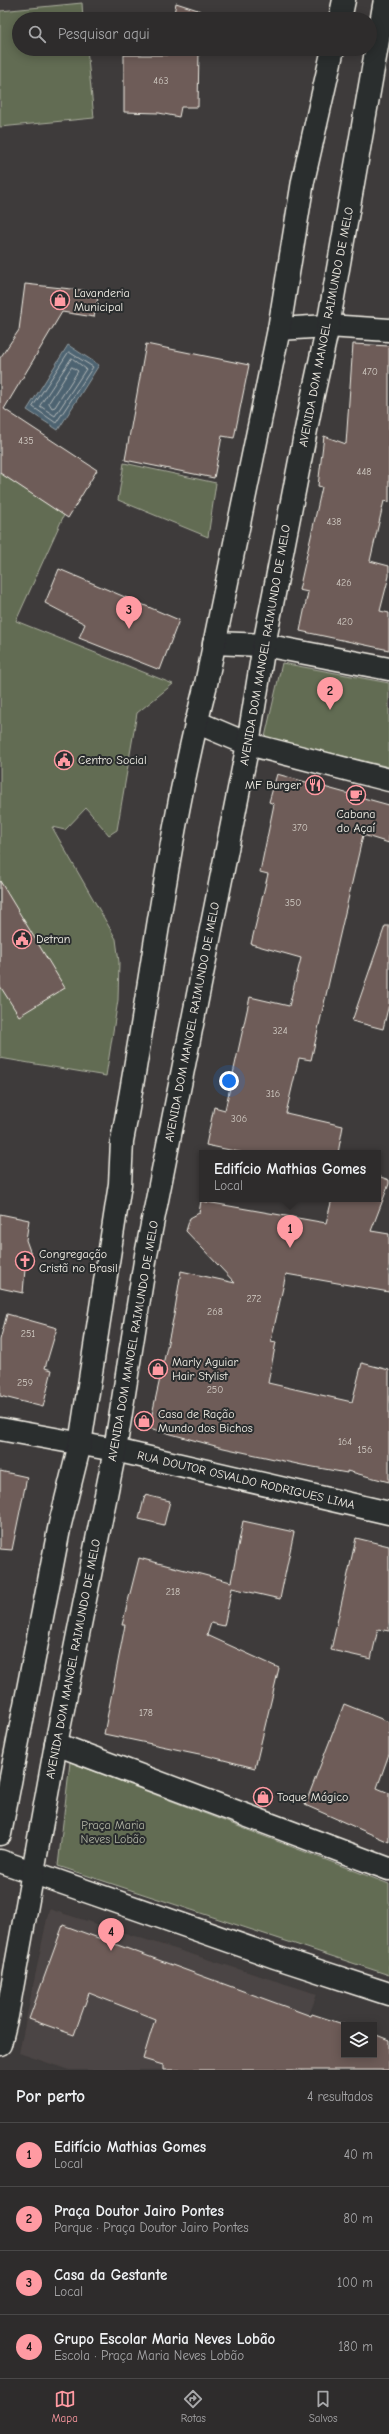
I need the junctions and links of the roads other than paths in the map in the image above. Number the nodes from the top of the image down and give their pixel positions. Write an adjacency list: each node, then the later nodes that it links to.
1 (344, 0): 3 (main road)
2 (385, 0): 4 (main road, AVENIDA DOM MANOEL RAIMUNDO DE MELO)
3 (341, 12)
4 (377, 46)
5 (331, 56): 8 (main road)
6 (375, 56): 7 (main road, AVENIDA DOM MANOEL RAIMUNDO DE MELO)
7 (328, 326): 8 (main road); 9 (main road); 11 (main road, AVENIDA DOM MANOEL RAIMUNDO DE MELO)
8 (279, 329): 10 (main road)
9 (389, 330)
10 (214, 643): 11 (main road); 13 (main road)
11 (264, 645): 12 (main road); 14 (main road, AVENIDA DOM MANOEL RAIMUNDO DE MELO)
12 (389, 669)
13 (196, 722): 14 (main road); 17 (main road)
14 (248, 744): 15 (main road); 18 (main road, AVENIDA DOM MANOEL RAIMUNDO DE MELO)
15 (389, 780)
16 (0, 1429): 17 (main road, RUA DOUTOR OSVALDO RODRIGUES LIMA)
17 (80, 1444): 18 (main road, RUA DOUTOR OSVALDO RODRIGUES LIMA); 21 (main road)
18 (115, 1450): 19 (main road, RUA DOUTOR OSVALDO RODRIGUES LIMA); 20 (main road, AVENIDA DOM MANOEL RAIMUNDO DE MELO)
19 (389, 1513)
20 (56, 1744): 23 (main road); 24 (main road, AVENIDA DOM MANOEL RAIMUNDO DE MELO)
21 (0, 1834)
22 (0, 1861): 24 (main road)
23 (389, 1869)
24 (32, 1872): 25 (main road); 26 (main road, AVENIDA DOM MANOEL RAIMUNDO DE MELO)
25 (389, 1994)
26 (0, 2044)

